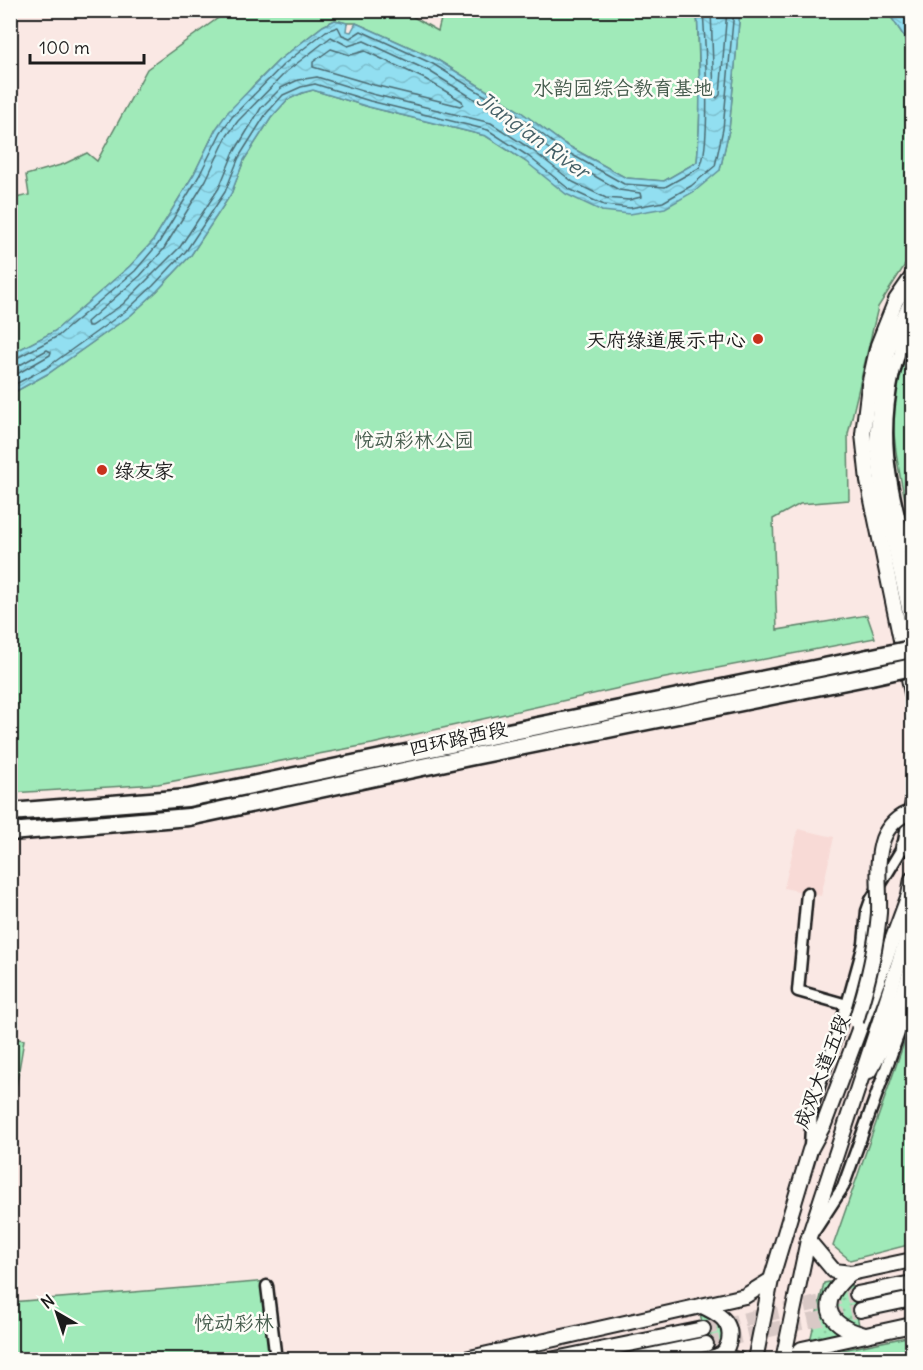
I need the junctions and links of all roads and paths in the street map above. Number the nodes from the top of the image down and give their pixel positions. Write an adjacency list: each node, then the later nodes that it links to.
1 (912, 277): 8 (main road)
2 (912, 300): 5 (main road)
3 (912, 319): 4 (street)
4 (912, 567)
5 (912, 621)
6 (912, 649): 11 (highway, 四环路西段, bridge)
7 (912, 667): 14 (highway, 四环路西段, bridge)
8 (912, 693)
9 (912, 779): 16 (street)
10 (10, 806): 11 (highway)
11 (55, 808): 12 (highway, 四环路西段)
12 (10, 812)
13 (912, 812): 25 (main road, bridge)
14 (10, 832)
15 (912, 836): 16 (main road)
16 (903, 848): 22 (street)
17 (912, 879): 25 (main road, 成双大道五段)
18 (807, 893): 22 (street)
19 (912, 923): 24 (main road, 成双大道五段)
20 (912, 968): 23 (main road)
21 (912, 997): 23 (street)
22 (847, 1005): 26 (street)
23 (902, 1027): 24 (main road); 27 (street)
24 (854, 1098): 27 (main road, 成双大道五段)
25 (824, 1124): 26 (main road, 成双大道五段)
26 (810, 1150): 30 (main road, 成双大道五段)
27 (808, 1240): 29 (main road); 49 (main road, 成双大道五段)
28 (912, 1260): 29 (main road)
29 (851, 1273): 39 (main road)
30 (771, 1280): 35 (main road); 48 (main road, 成双大道五段)
31 (912, 1283): 33 (main road)
32 (267, 1286): 42 (street)
33 (857, 1294)
34 (912, 1299): 36 (main road)
35 (702, 1306): 41 (main road); 43 (main road)
36 (860, 1310)
37 (912, 1325): 39 (main road)
38 (703, 1329): 44 (main road)
39 (866, 1335): 50 (main road)
40 (706, 1344): 45 (main road)
41 (718, 1356): 46 (main road); 47 (main road)
42 (276, 1359)
43 (461, 1359)
44 (550, 1359)
45 (630, 1359)
46 (704, 1359)
47 (739, 1359)
48 (755, 1359)
49 (783, 1359)
50 (790, 1359)

